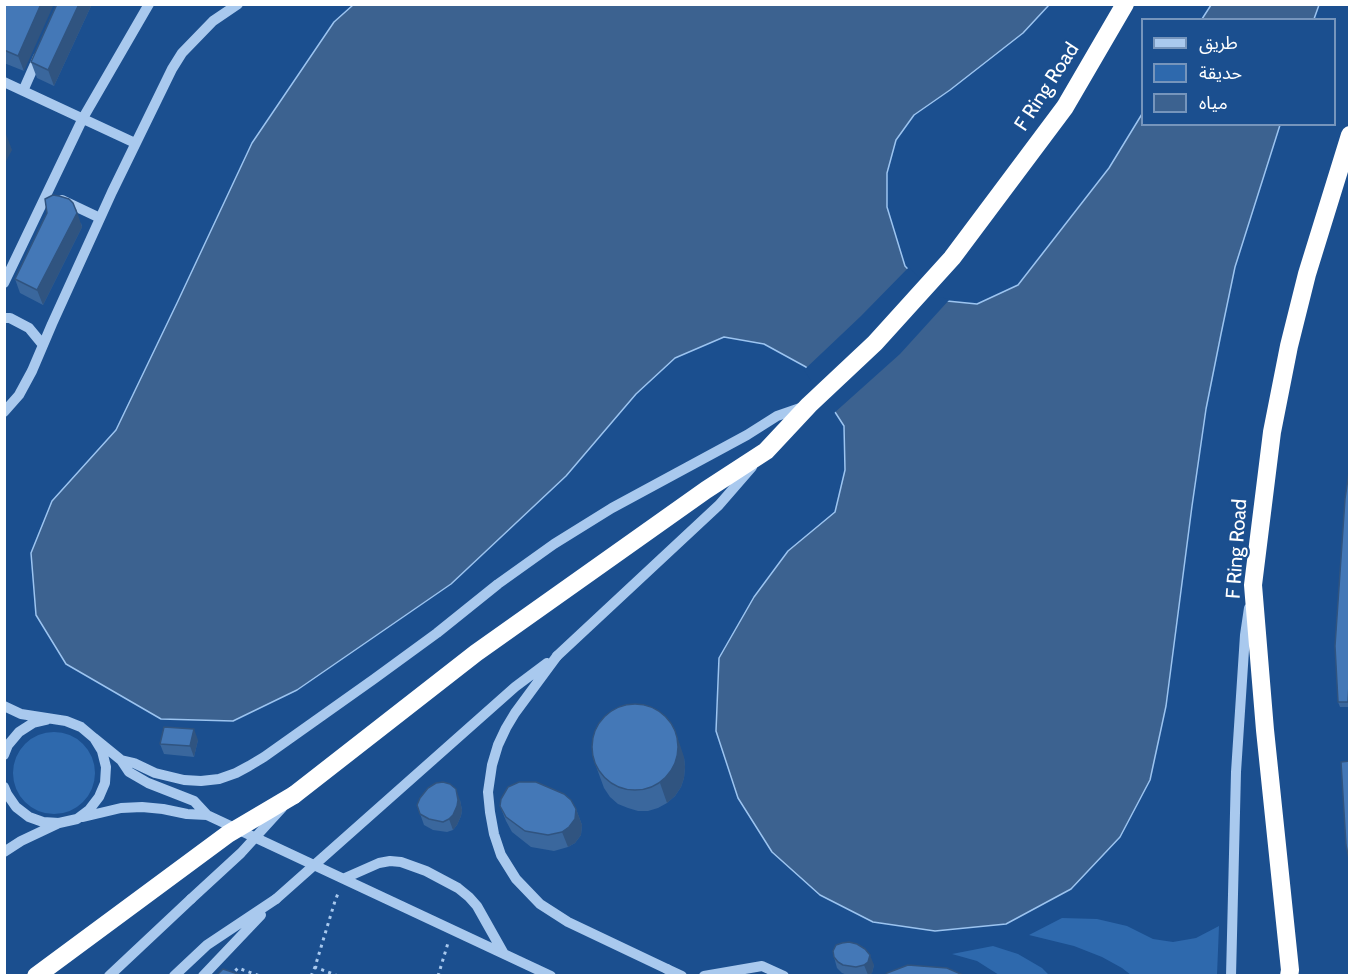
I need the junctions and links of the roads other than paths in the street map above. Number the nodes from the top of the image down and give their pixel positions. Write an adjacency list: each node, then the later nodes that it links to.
1 (149, 4): 7 (lane)
2 (238, 4): 9 (lane)
3 (1125, 4): 15 (highway, F Ring Road)
4 (42, 48): 6 (lane)
5 (4, 82): 6 (lane)
6 (23, 91): 7 (lane)
7 (83, 118): 9 (lane); 10 (lane)
8 (1350, 135): 18 (highway, F Ring Road)
9 (135, 143): 11 (lane)
10 (48, 193): 11 (lane); 12 (lane)
11 (100, 218): 14 (lane)
12 (4, 283)
13 (4, 318): 14 (lane)
14 (43, 345): 16 (lane)
15 (816, 399): 17 (highway, F Ring Road); 24 (lane)
16 (4, 412)
17 (766, 451): 19 (lane); 26 (highway, F Ring Road)
18 (1253, 585): 34 (highway, F Ring Road); 43 (lane)
19 (557, 656): 32 (lane, bridge); 40 (lane, bridge)
20 (4, 706): 21 (lane)
21 (49, 719): 22 (lane); 23 (lane)
22 (94, 738): 24 (lane); 28 (lane)
23 (4, 755)
24 (121, 760): 27 (lane)
25 (4, 787): 29 (lane)
26 (294, 795): 35 (highway, F Ring Road, bridge); 36 (lane, bridge)
27 (207, 815): 28 (lane); 31 (lane)
28 (77, 819): 29 (lane)
29 (59, 823): 30 (lane)
30 (4, 852)
31 (345, 878): 33 (lane); 33 (lane)
32 (276, 899): 37 (lane); 38 (lane)
33 (504, 954): 39 (lane)
34 (1290, 974)
35 (36, 975)
36 (108, 975)
37 (174, 975)
38 (203, 975)
39 (551, 975)
40 (682, 975)
41 (704, 975): 42 (lane)
42 (784, 975)
43 (1231, 975)

